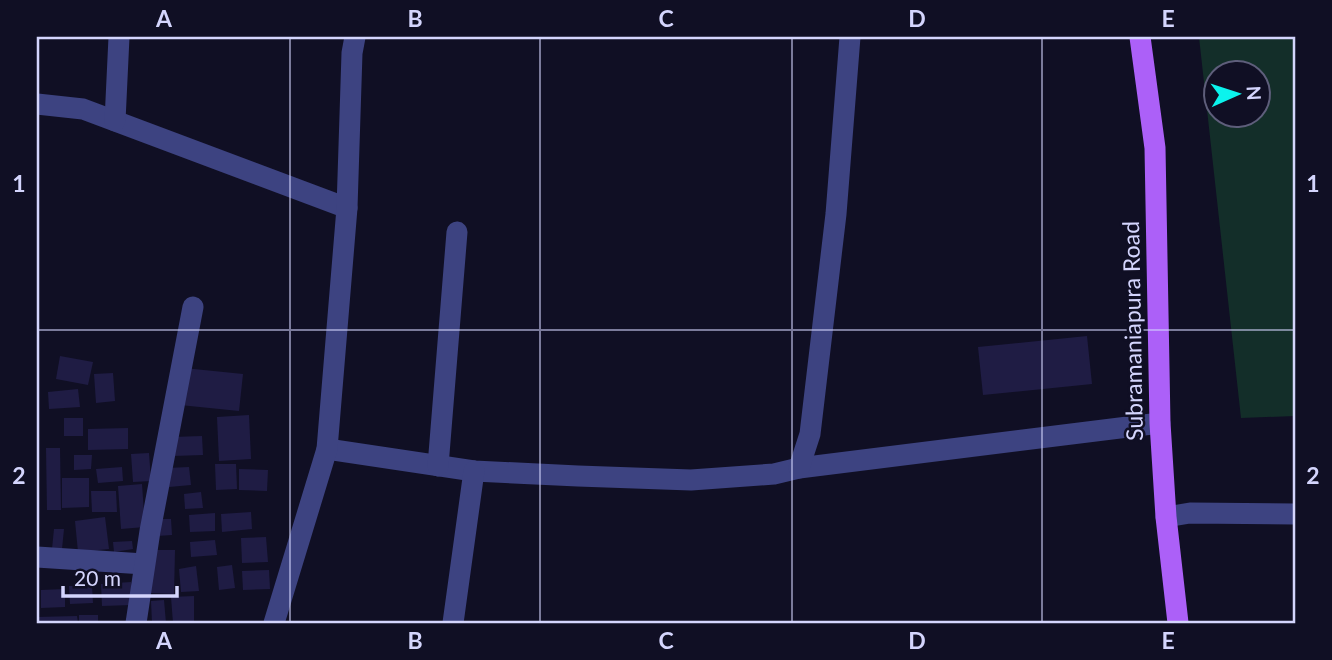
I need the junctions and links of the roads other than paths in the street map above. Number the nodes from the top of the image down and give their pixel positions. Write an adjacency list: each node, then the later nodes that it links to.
1 (119, 37): 6 (street)
2 (355, 37): 7 (street)
3 (850, 37): 13 (street)
4 (1140, 37): 10 (main road, Subramaniapura Road)
5 (37, 104): 6 (street)
6 (115, 121): 7 (street)
7 (348, 208): 11 (street)
8 (457, 232): 12 (street)
9 (193, 307): 18 (street)
10 (1160, 423): 13 (street); 16 (main road, Subramaniapura Road)
11 (327, 449): 12 (street); 20 (street)
12 (438, 466): 14 (street)
13 (799, 468): 14 (street)
14 (474, 471): 21 (street)
15 (1295, 514): 16 (street)
16 (1166, 517): 22 (main road, Subramaniapura Road)
17 (37, 557): 18 (street)
18 (144, 564): 19 (street)
19 (136, 623)
20 (274, 623)
21 (453, 623)
22 (1178, 623)

